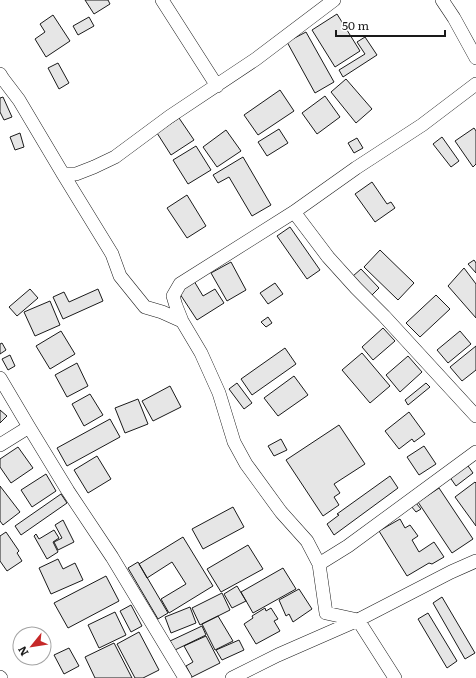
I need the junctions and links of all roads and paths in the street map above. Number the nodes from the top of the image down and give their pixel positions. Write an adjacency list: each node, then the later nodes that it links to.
1 (162, 0): 7 (street)
2 (334, 0): 7 (street)
3 (442, 0): 4 (street)
4 (476, 58)
5 (0, 74): 8 (street)
6 (476, 84): 9 (street)
7 (217, 86): 8 (street)
8 (63, 174): 10 (street)
9 (294, 212): 10 (street); 12 (street)
10 (182, 321): 17 (street)
11 (0, 378): 13 (street)
12 (476, 416)
13 (29, 427): 14 (street); 19 (street)
14 (0, 445)
15 (476, 452): 17 (street)
16 (476, 561): 18 (street)
17 (319, 564): 18 (street)
18 (358, 620): 20 (street); 21 (street)
19 (185, 678)
20 (232, 678)
21 (395, 678)

